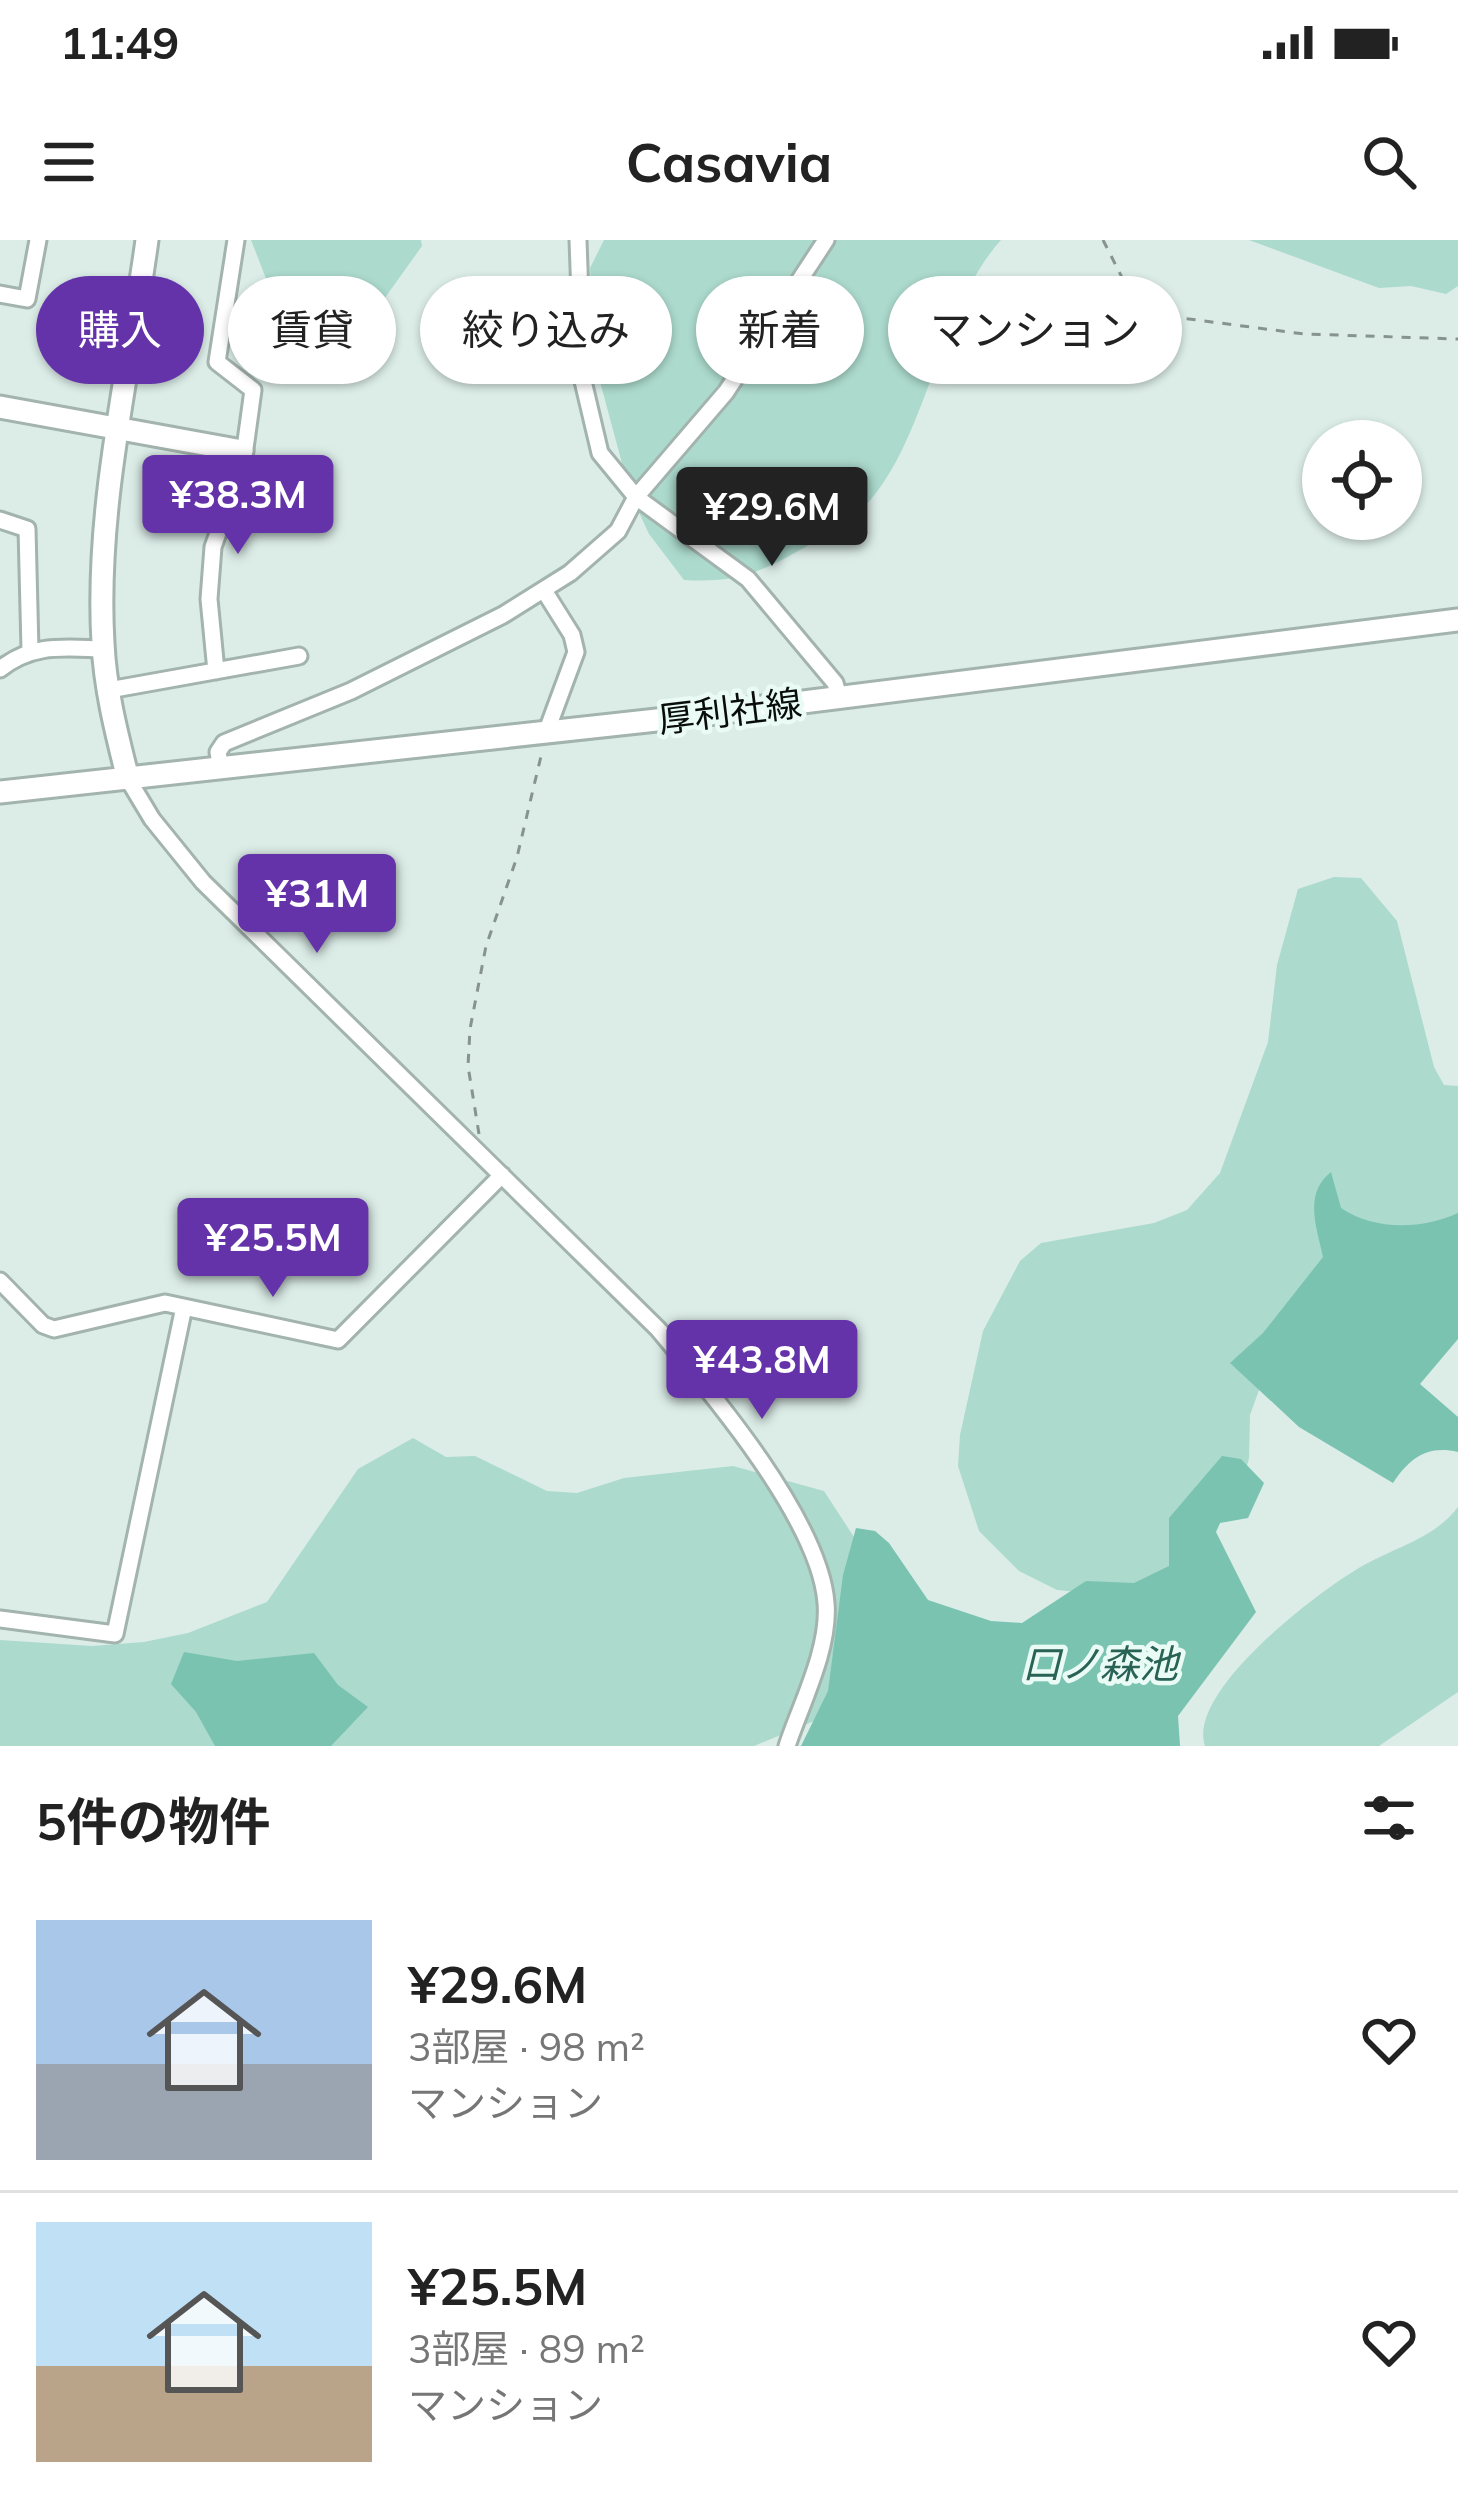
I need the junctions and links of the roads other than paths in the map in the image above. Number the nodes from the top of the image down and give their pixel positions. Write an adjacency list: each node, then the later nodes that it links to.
1 (38, 240): 6 (street)
2 (147, 240): 8 (main road)
3 (236, 240): 9 (street)
4 (578, 240): 10 (street)
5 (826, 240): 10 (street)
6 (0, 295)
7 (0, 407): 8 (main road)
8 (121, 429): 9 (main road); 14 (main road)
9 (242, 451): 18 (street)
10 (636, 497): 12 (street); 20 (street)
11 (0, 520): 15 (street)
12 (545, 592): 21 (street); 22 (street)
13 (1458, 620): 20 (main road, 厚利社線)
14 (103, 649): 15 (street); 19 (main road)
15 (30, 650): 17 (street)
16 (299, 656): 18 (street)
17 (0, 669)
18 (216, 671): 19 (street)
19 (109, 690): 23 (main road)
20 (839, 697): 21 (main road, 厚利社線)
21 (546, 733): 22 (main road, 厚利社線)
22 (220, 770): 23 (main road, 厚利社線)
23 (128, 779): 24 (main road, 厚利社線); 25 (street)
24 (0, 792)
25 (502, 1175): 27 (street); 29 (street)
26 (0, 1281): 27 (street)
27 (184, 1306): 28 (street)
28 (0, 1618)
29 (787, 1746)

